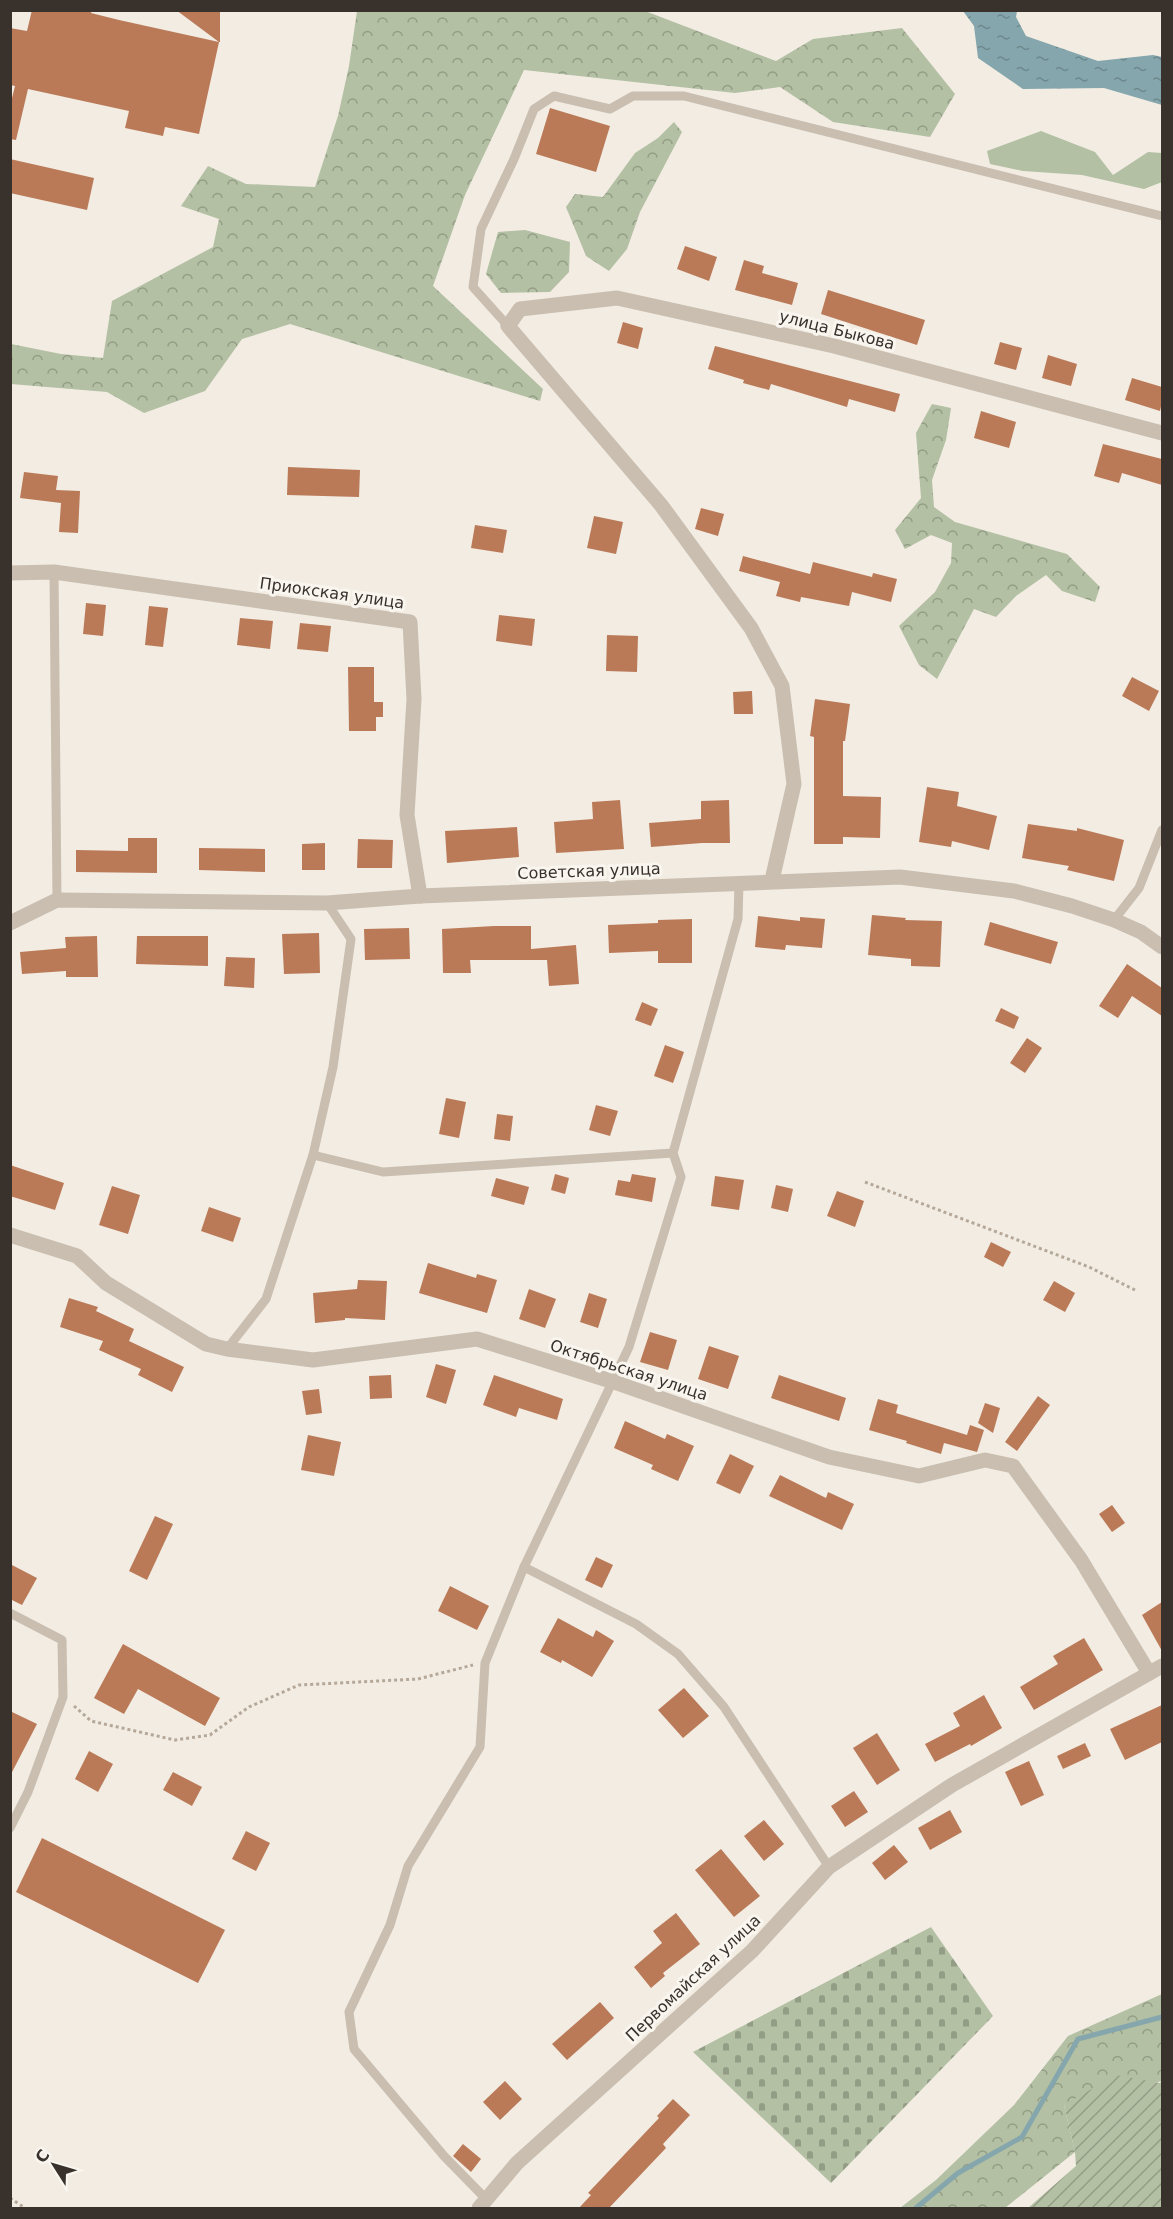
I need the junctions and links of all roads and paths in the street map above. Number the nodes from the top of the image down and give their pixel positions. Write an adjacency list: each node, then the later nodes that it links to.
1 (1162, 216): 2 (lane)
2 (508, 326): 3 (street, улица Быкова); 7 (street)
3 (1162, 433)
4 (54, 572): 5 (street, Приокская улица); 9 (street, Приокская улица); 10 (lane)
5 (10, 573)
6 (1162, 830): 12 (lane)
7 (772, 880): 8 (street, Советская улица); 12 (street, Советская улица)
8 (740, 884): 9 (street, Советская улица); 15 (lane)
9 (420, 896): 11 (street, Советская улица)
10 (57, 900): 11 (street, Советская улица); 13 (street, Советская улица)
11 (327, 903): 16 (lane)
12 (1114, 920): 14 (street, Советская улица)
13 (10, 923)
14 (1162, 947)
15 (673, 1153): 16 (lane); 21 (lane)
16 (313, 1155): 20 (lane)
17 (864, 1182): 19 (path)
18 (10, 1235): 20 (street, Октябрьская улица)
19 (1137, 1292)
20 (227, 1349): 21 (street, Октябрьская улица)
21 (614, 1382): 22 (lane); 25 (street, Октябрьская улица)
22 (524, 1567): 24 (lane); 28 (lane)
23 (10, 1613): 26 (lane)
24 (485, 1663): 26 (path); 30 (lane)
25 (1156, 1670): 28 (street, Первомайская улица)
26 (63, 1697): 27 (lane)
27 (10, 1828)
28 (829, 1867): 30 (street, Первомайская улица)
29 (10, 2198): 31 (path)
30 (483, 2204)
31 (25, 2208)

